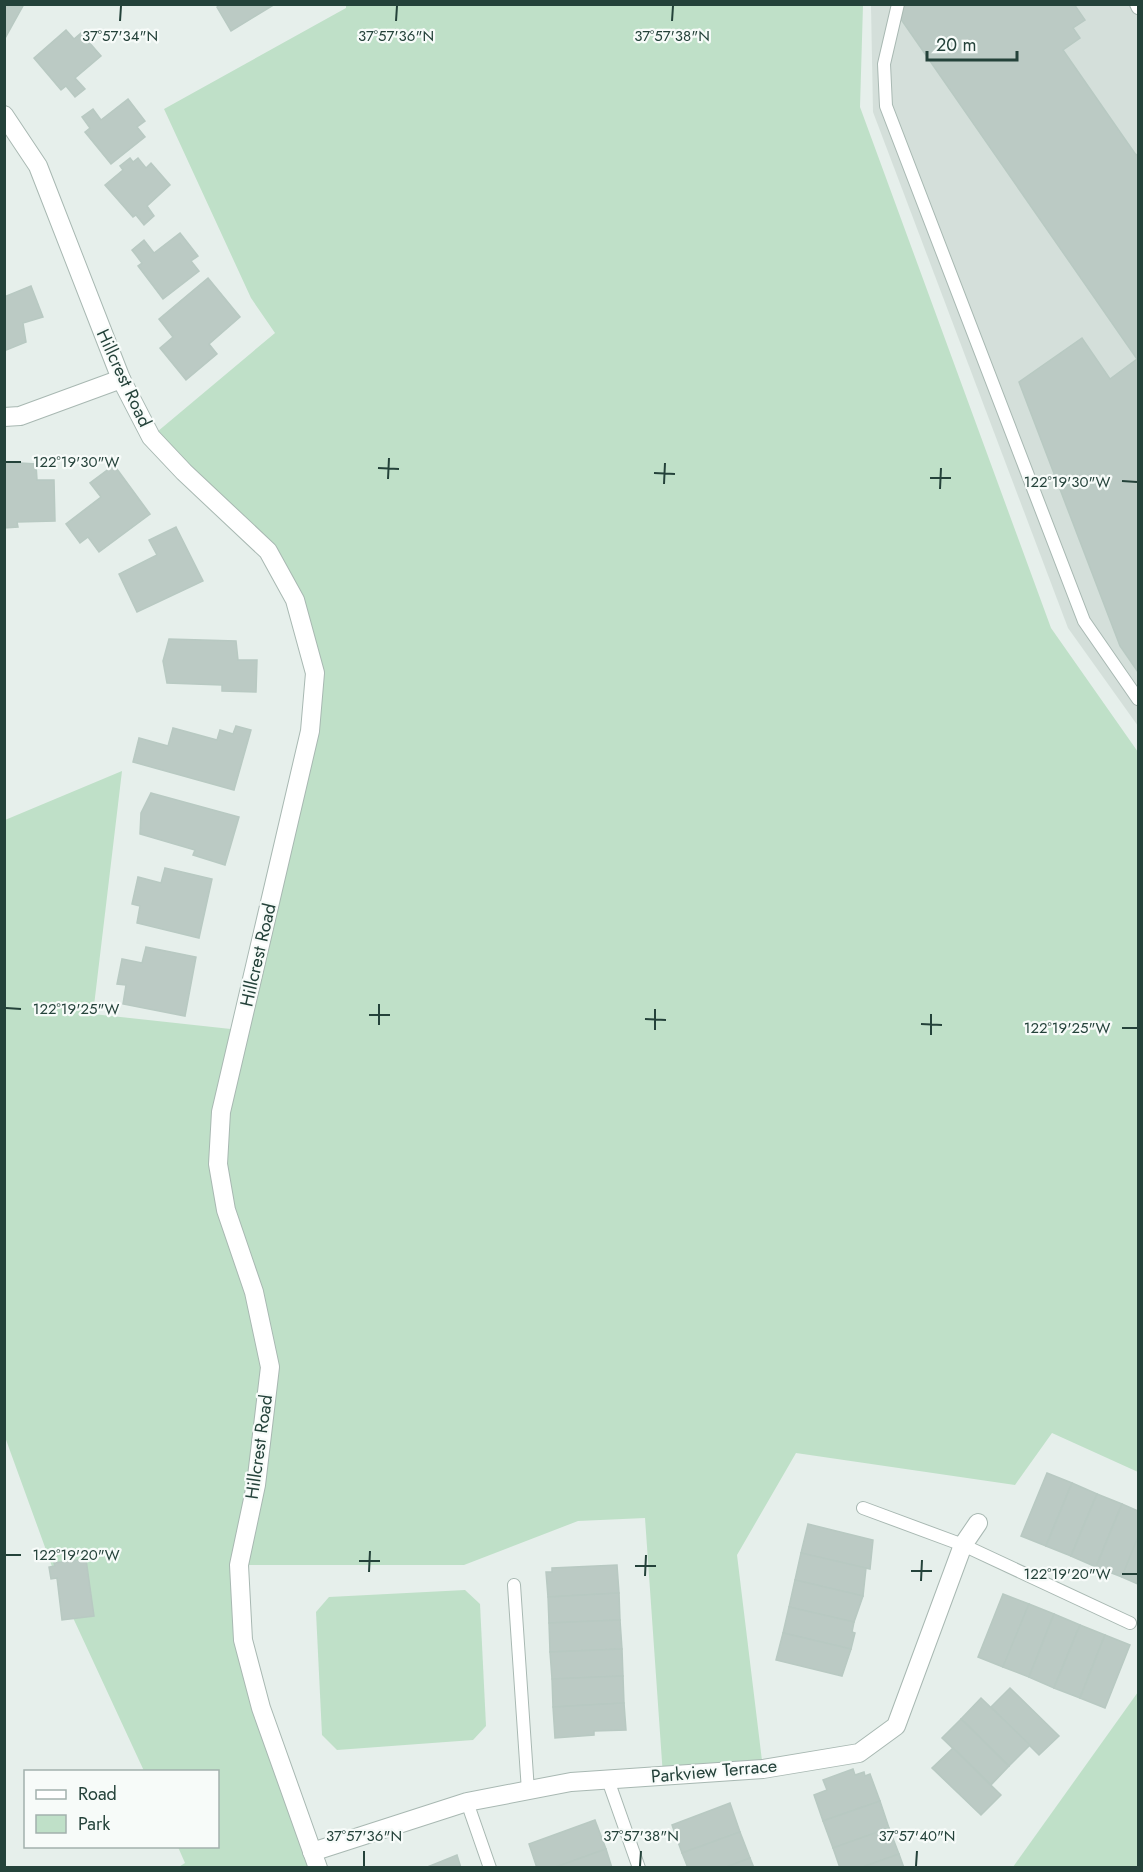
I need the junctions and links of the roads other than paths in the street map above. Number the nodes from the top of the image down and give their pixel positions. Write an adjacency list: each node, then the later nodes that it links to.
1 (898, 4): 7 (lane)
2 (1136, 4): 3 (lane)
3 (1138, 8)
4 (4, 115): 5 (street, Hillcrest Road)
5 (121, 379): 6 (street); 16 (street, Hillcrest Road)
6 (4, 417)
7 (1138, 699)
8 (863, 1508): 10 (lane)
9 (978, 1523): 10 (street, Parkview Terrace)
10 (963, 1545): 12 (lane); 13 (street, Parkview Terrace)
11 (514, 1585): 14 (lane)
12 (1130, 1623)
13 (608, 1780): 14 (street, Parkview Terrace); 18 (lane)
14 (528, 1791): 15 (street, Parkview Terrace)
15 (467, 1802): 16 (street, Parkview Terrace); 17 (lane)
16 (315, 1860)
17 (490, 1868)
18 (639, 1868)

